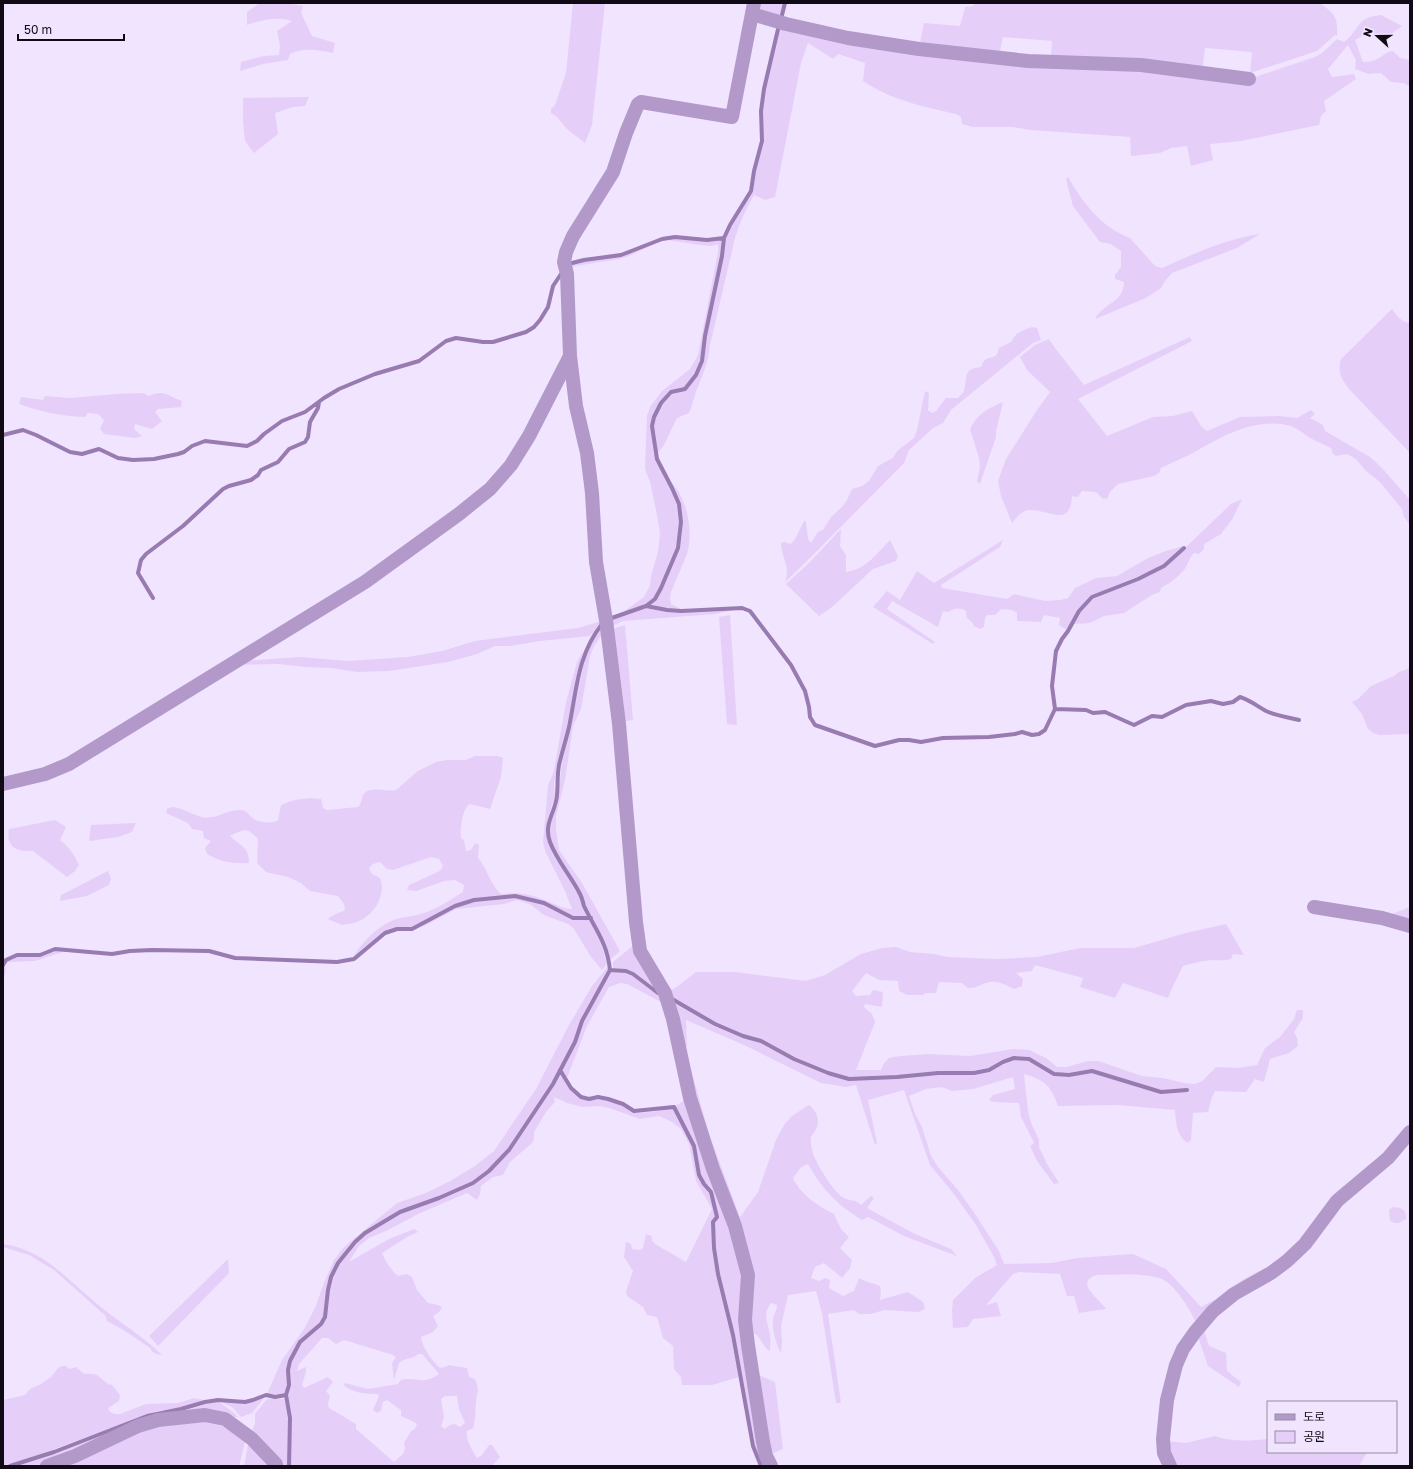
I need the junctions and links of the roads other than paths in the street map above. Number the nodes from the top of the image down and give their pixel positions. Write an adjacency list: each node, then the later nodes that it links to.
1 (753, 8): 2 (street); 3 (street)
2 (1248, 79)
3 (570, 356): 4 (street); 10 (street)
4 (3, 784)
5 (1314, 907): 6 (street)
6 (1410, 926)
7 (1410, 1132): 11 (street)
8 (47, 1466): 9 (street)
9 (276, 1466)
10 (771, 1466)
11 (1170, 1466)

